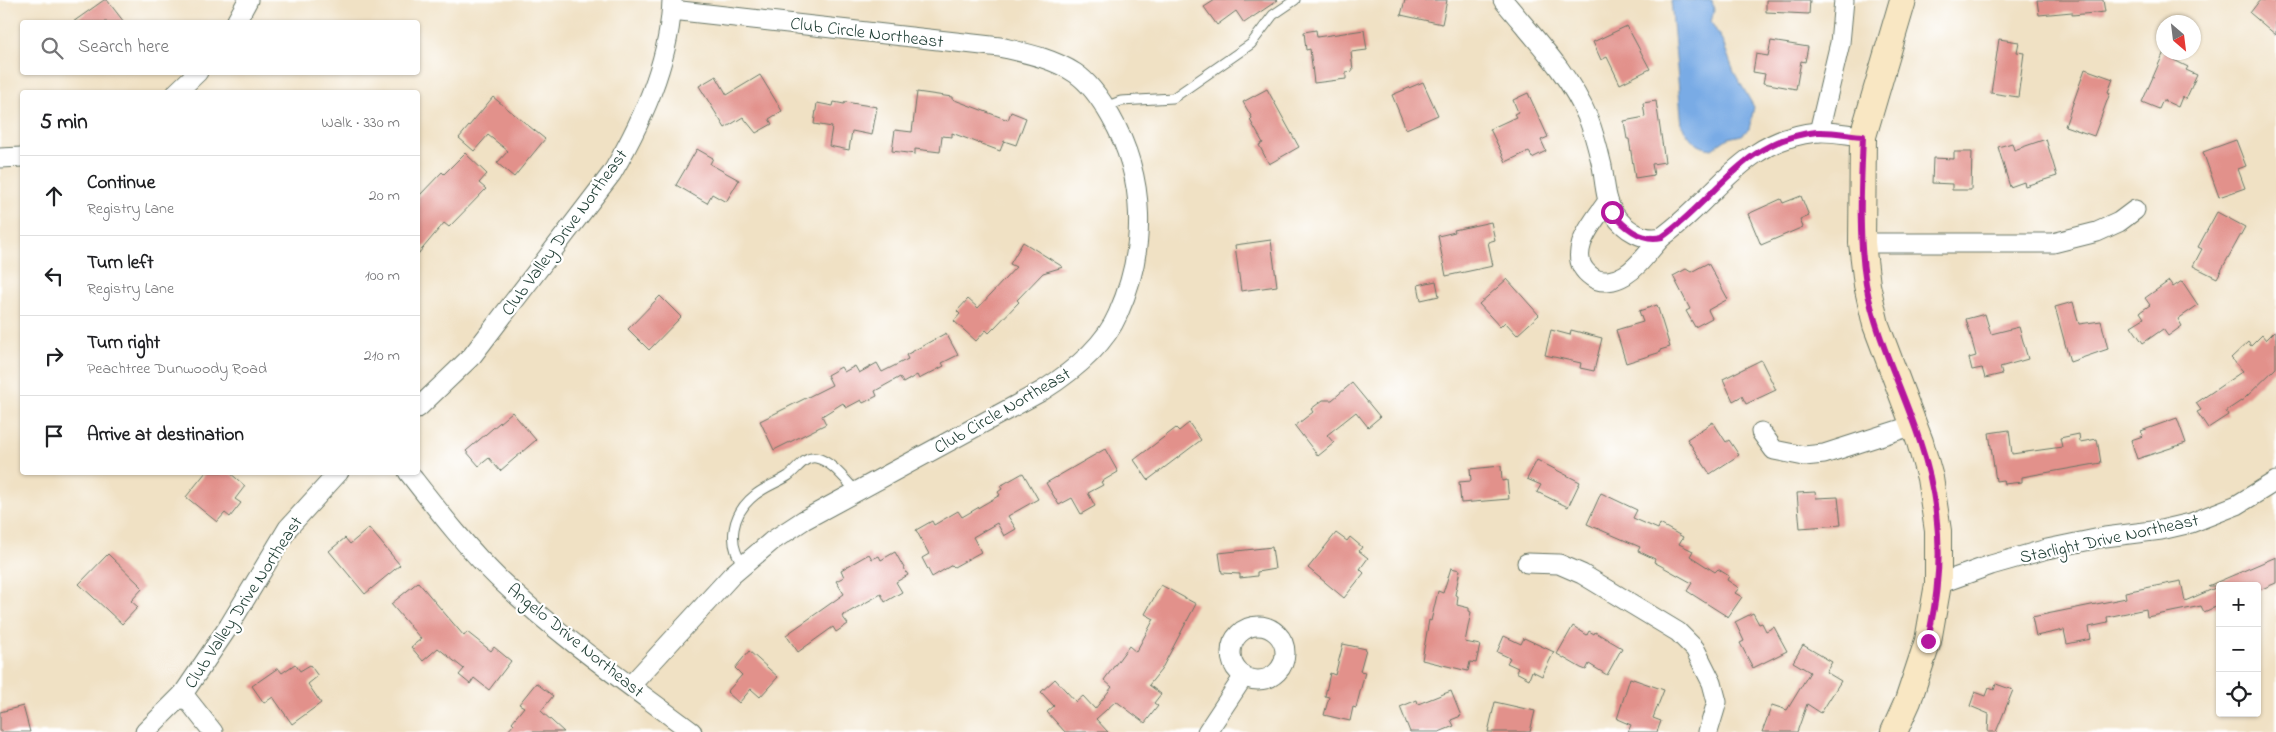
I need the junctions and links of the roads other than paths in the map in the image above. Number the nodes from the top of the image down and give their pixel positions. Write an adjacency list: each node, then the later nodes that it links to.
1 (248, 0): 7 (street)
2 (1295, 0): 10 (lane)
3 (1503, 0): 15 (street)
4 (1844, 0): 11 (street)
5 (1904, 0): 12 (main road)
6 (672, 5): 10 (street, Club Circle Northeast); 19 (street, Club Valley Drive Northeast)
7 (237, 20)
8 (195, 75): 9 (street)
9 (179, 90)
10 (1105, 107): 25 (street, Club Circle Northeast)
11 (1819, 132): 12 (street); 17 (street)
12 (1863, 136): 18 (main road)
13 (20, 157): 14 (street)
14 (0, 158)
15 (1608, 201): 17 (street); 17 (street)
16 (2135, 210): 18 (street)
17 (1662, 237)
18 (1862, 243): 20 (main road)
19 (420, 406)
20 (1914, 425): 21 (street); 28 (main road)
21 (1761, 432)
22 (336, 475): 31 (street, Club Valley Drive Northeast)
23 (410, 475): 30 (street, Angelo Drive Northeast)
24 (2276, 481): 28 (street, Starlight Drive Northeast)
25 (857, 492): 27 (street, Club Circle Northeast); 27 (lane)
26 (1527, 562): 36 (street)
27 (744, 566): 30 (street, Club Circle Northeast)
28 (1938, 584): 37 (main road)
29 (1244, 676): 35 (street)
30 (631, 686): 34 (street, Angelo Drive Northeast)
31 (183, 694): 32 (street, Club Valley Drive Northeast); 33 (street)
32 (145, 732)
33 (213, 732)
34 (692, 732)
35 (1207, 732)
36 (1708, 732)
37 (1894, 732)

